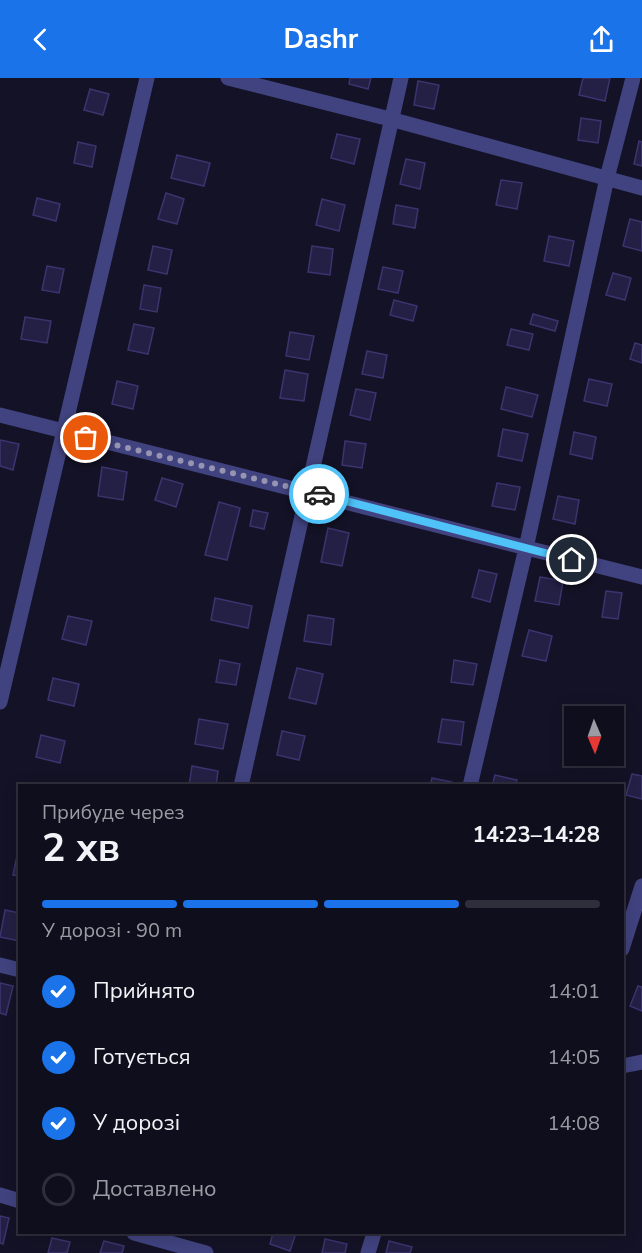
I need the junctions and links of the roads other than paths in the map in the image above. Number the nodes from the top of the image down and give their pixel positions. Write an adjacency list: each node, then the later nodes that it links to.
1 (147, 78): 9 (street)
2 (228, 78): 5 (street)
3 (401, 78): 5 (street)
4 (633, 78): 6 (street)
5 (393, 120): 6 (street); 10 (street)
6 (607, 178): 7 (street); 11 (street)
7 (642, 188)
8 (0, 415): 9 (street)
9 (63, 433): 10 (street); 13 (street)
10 (310, 491): 11 (street); 14 (street)
11 (526, 548): 12 (street); 15 (street)
12 (642, 577)
13 (0, 702)
14 (241, 784)
15 (470, 784)
16 (642, 886): 17 (street)
17 (624, 943)
18 (0, 965): 19 (street)
19 (18, 970)
20 (642, 1062): 21 (street)
21 (624, 1066)
22 (0, 1195): 23 (street)
23 (18, 1200)
24 (138, 1234): 26 (street)
25 (374, 1234): 27 (street)
26 (206, 1253)
27 (368, 1253)

